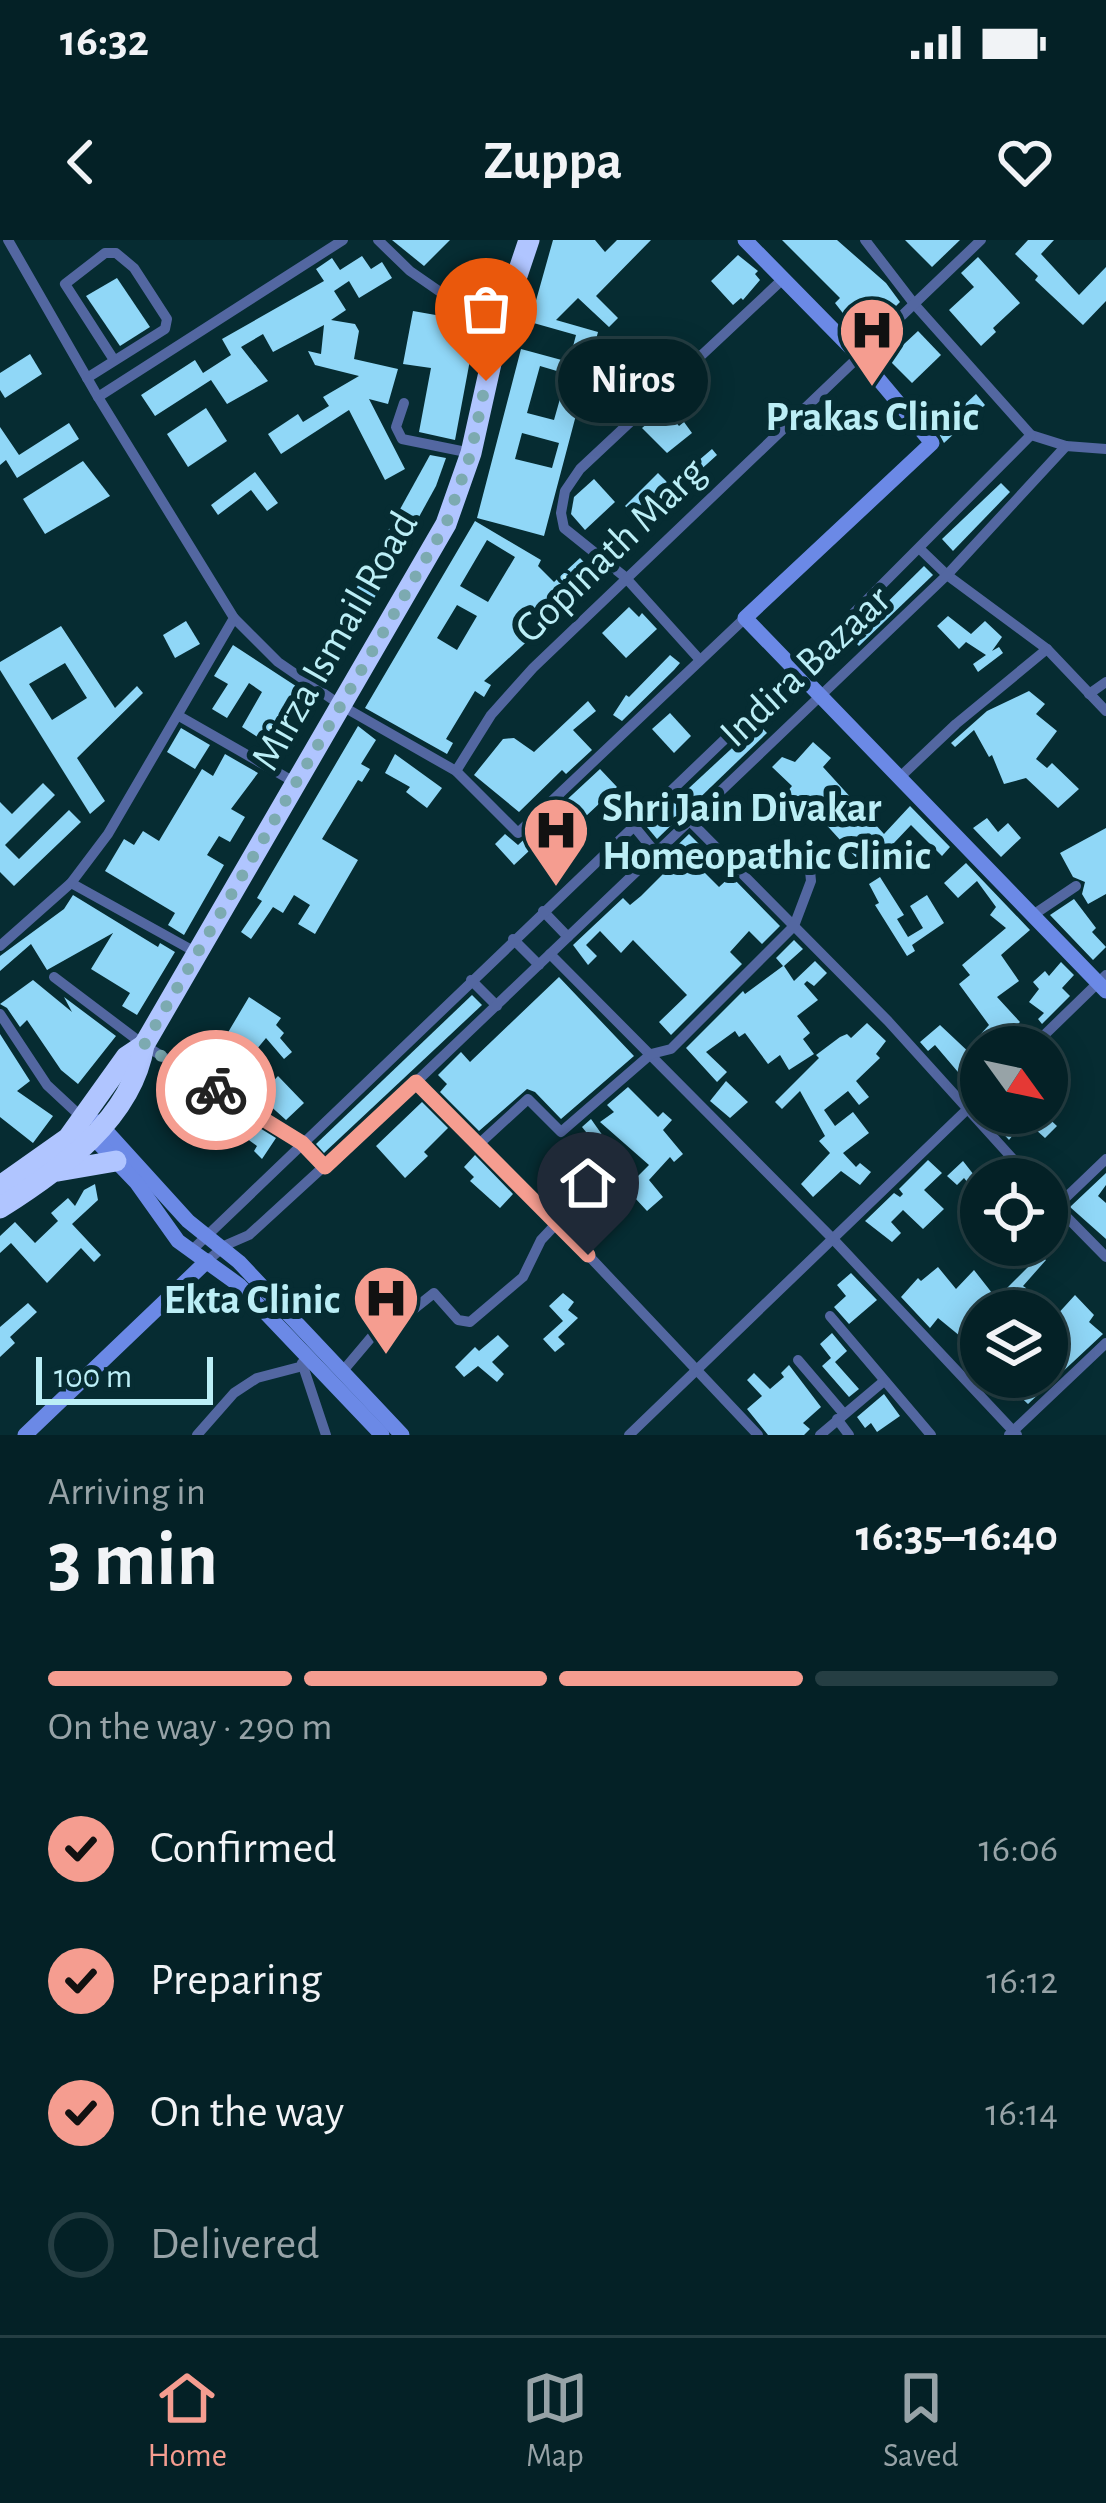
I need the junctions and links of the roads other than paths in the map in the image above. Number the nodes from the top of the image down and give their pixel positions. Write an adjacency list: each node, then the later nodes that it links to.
1 (8, 240): 13 (street)
2 (343, 240): 14 (street)
3 (378, 240): 10 (street)
4 (529, 240): 10 (highway, Mirza Ismail Road)
5 (746, 240): 8 (street)
6 (865, 240): 9 (street)
7 (981, 240): 9 (street, Gopinath Marg)
8 (784, 278): 11 (street); 22 (street)
9 (915, 305): 11 (street, Gopinath Marg); 16 (street)
10 (498, 332): 19 (highway, Mirza Ismail Road)
11 (859, 356): 22 (street, Gopinath Marg); 24 (street)
12 (114, 360): 12 (street); 13 (street)
13 (87, 377): 14 (street)
14 (98, 397): 23 (street)
15 (404, 403): 19 (street)
16 (1031, 435): 17 (street); 20 (street)
17 (1066, 446): 18 (street); 21 (street, Indira Bazaar)
18 (1106, 449)
19 (471, 453): 31 (highway, Mirza Ismail Road)
20 (920, 549): 21 (street); 27 (street)
21 (947, 575): 25 (street); 30 (street, Indira Bazaar)
22 (625, 577): 26 (street); 34 (street, Gopinath Marg)
23 (234, 618): 31 (street); 33 (street)
24 (745, 618): 26 (street); 27 (street)
25 (1047, 649): 29 (street); 35 (street)
26 (700, 659): 34 (street)
27 (796, 671): 30 (street); 38 (street)
28 (1106, 682): 29 (street)
29 (1089, 694): 32 (street)
30 (819, 695): 35 (street); 37 (street, Indira Bazaar)
31 (342, 706): 34 (street); 36 (highway, Mirza Ismail Road)
32 (1106, 712)
33 (179, 716): 36 (street); 41 (street)
34 (457, 771)
35 (900, 778): 44 (street)
36 (296, 783): 49 (highway, Mirza Ismail Road)
37 (689, 820): 40 (street, Indira Bazaar); 45 (street)
38 (633, 825): 40 (street); 43 (street)
39 (808, 850): 45 (street)
40 (655, 853): 46 (street, Indira Bazaar)
41 (71, 883): 48 (street); 49 (street)
42 (1076, 886): 44 (street)
43 (543, 911): 46 (street); 47 (street)
44 (1033, 915): 54 (street)
45 (794, 926): 59 (street); 61 (street)
46 (568, 937): 50 (street, Indira Bazaar)
47 (513, 939): 51 (street); 53 (street)
48 (0, 946)
49 (199, 954): 58 (highway, Mirza Ismail Road)
50 (550, 954): 51 (street, Indira Bazaar); 59 (street)
51 (539, 965): 55 (street, Indira Bazaar)
52 (54, 976): 58 (street)
53 (471, 980): 55 (street); 65 (street)
54 (1104, 983): 57 (street)
55 (497, 1006): 60 (street, Indira Bazaar)
56 (0, 1014): 63 (street)
57 (1056, 1026)
58 (144, 1045): 63 (highway, Mirza Ismail Road); 65 (street)
59 (651, 1054): 66 (street); 80 (street)
60 (416, 1082): 66 (street); 70 (street, Indira Bazaar)
61 (960, 1101)
62 (960, 1117): 80 (street)
63 (88, 1122): 69 (street); 72 (highway, Mirza Ismail Road); 73 (highway, Mirza Ismail Road); 79 (street)
64 (990, 1134): 67 (street)
65 (302, 1143): 70 (street); 79 (street)
66 (479, 1144): 78 (street)
67 (1012, 1158)
68 (1106, 1159): 75 (street)
69 (116, 1161): 73 (highway); 82 (street)
70 (325, 1167): 81 (street, Indira Bazaar)
71 (0, 1168): 72 (highway)
72 (28, 1170): 74 (highway, Mirza Ismail Road)
73 (52, 1173): 76 (highway, Mirza Ismail Road)
74 (0, 1186)
75 (1068, 1189)
76 (0, 1208)
77 (1068, 1218): 83 (street)
78 (557, 1223): 87 (street); 92 (street)
79 (205, 1238): 81 (street); 82 (street)
80 (833, 1239): 92 (street); 96 (street)
81 (221, 1249): 84 (street, Indira Bazaar); 93 (street)
82 (190, 1252): 84 (street)
83 (1106, 1257)
84 (207, 1261): 89 (street); 97 (street)
85 (376, 1273): 87 (street)
86 (830, 1316): 94 (street)
87 (386, 1321): 93 (street)
88 (1106, 1343): 96 (street)
89 (298, 1348): 91 (street); 100 (street)
90 (798, 1360): 95 (street)
91 (304, 1366): 98 (street); 99 (street)
92 (697, 1369): 102 (street); 103 (street)
93 (342, 1372): 101 (street)
94 (884, 1381): 95 (street); 106 (street)
95 (840, 1417): 104 (street); 105 (street)
96 (1013, 1434)
97 (26, 1435)
98 (197, 1435)
99 (326, 1435)
100 (382, 1435)
101 (402, 1435)
102 (628, 1435)
103 (758, 1435)
104 (820, 1435)
105 (849, 1435)
106 (931, 1435)

